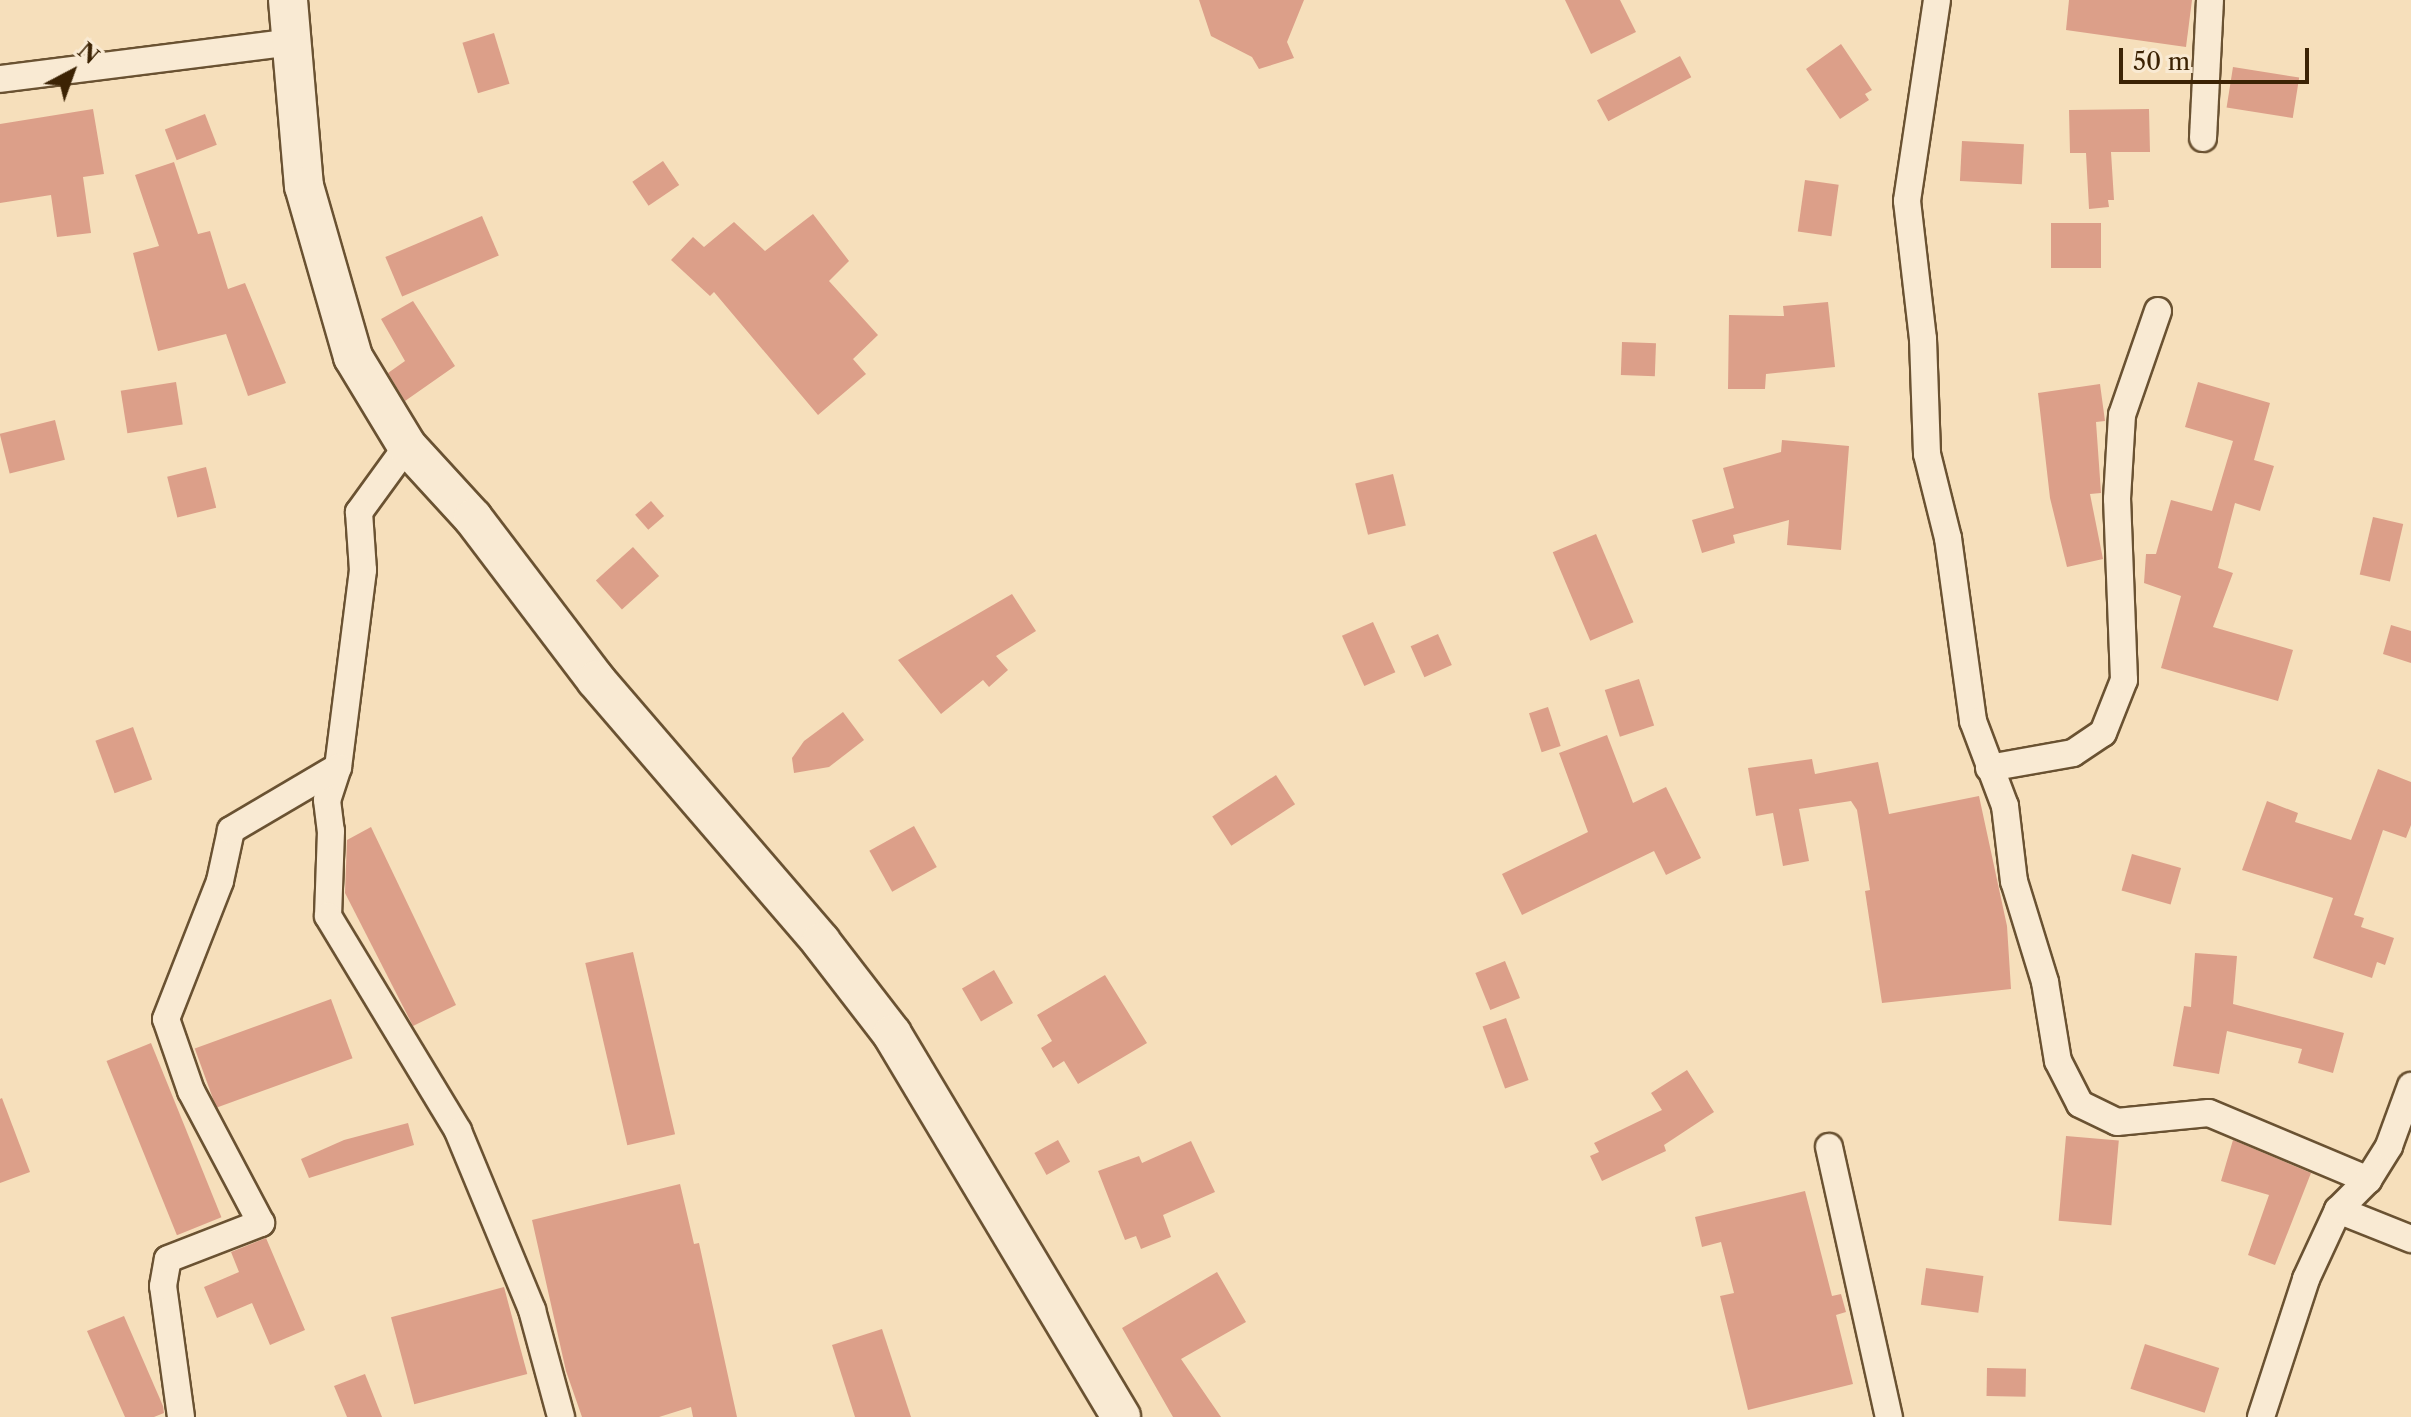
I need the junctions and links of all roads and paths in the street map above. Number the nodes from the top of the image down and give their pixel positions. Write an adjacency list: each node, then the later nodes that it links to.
1 (288, 0): 4 (main road)
2 (1937, 0): 10 (street)
3 (2210, 0): 6 (street)
4 (291, 42): 5 (street); 8 (main road)
5 (0, 79)
6 (2203, 138)
7 (2158, 311): 10 (street)
8 (407, 446): 9 (street); 18 (main road)
9 (338, 767): 16 (street); 17 (street)
10 (1989, 768): 13 (street)
11 (2411, 1086): 13 (street)
12 (1829, 1147): 19 (street)
13 (2368, 1180): 14 (street)
14 (2338, 1210): 15 (street); 20 (street)
15 (2411, 1239)
16 (181, 1417)
17 (561, 1417)
18 (1121, 1417)
19 (1889, 1417)
20 (2261, 1417)

